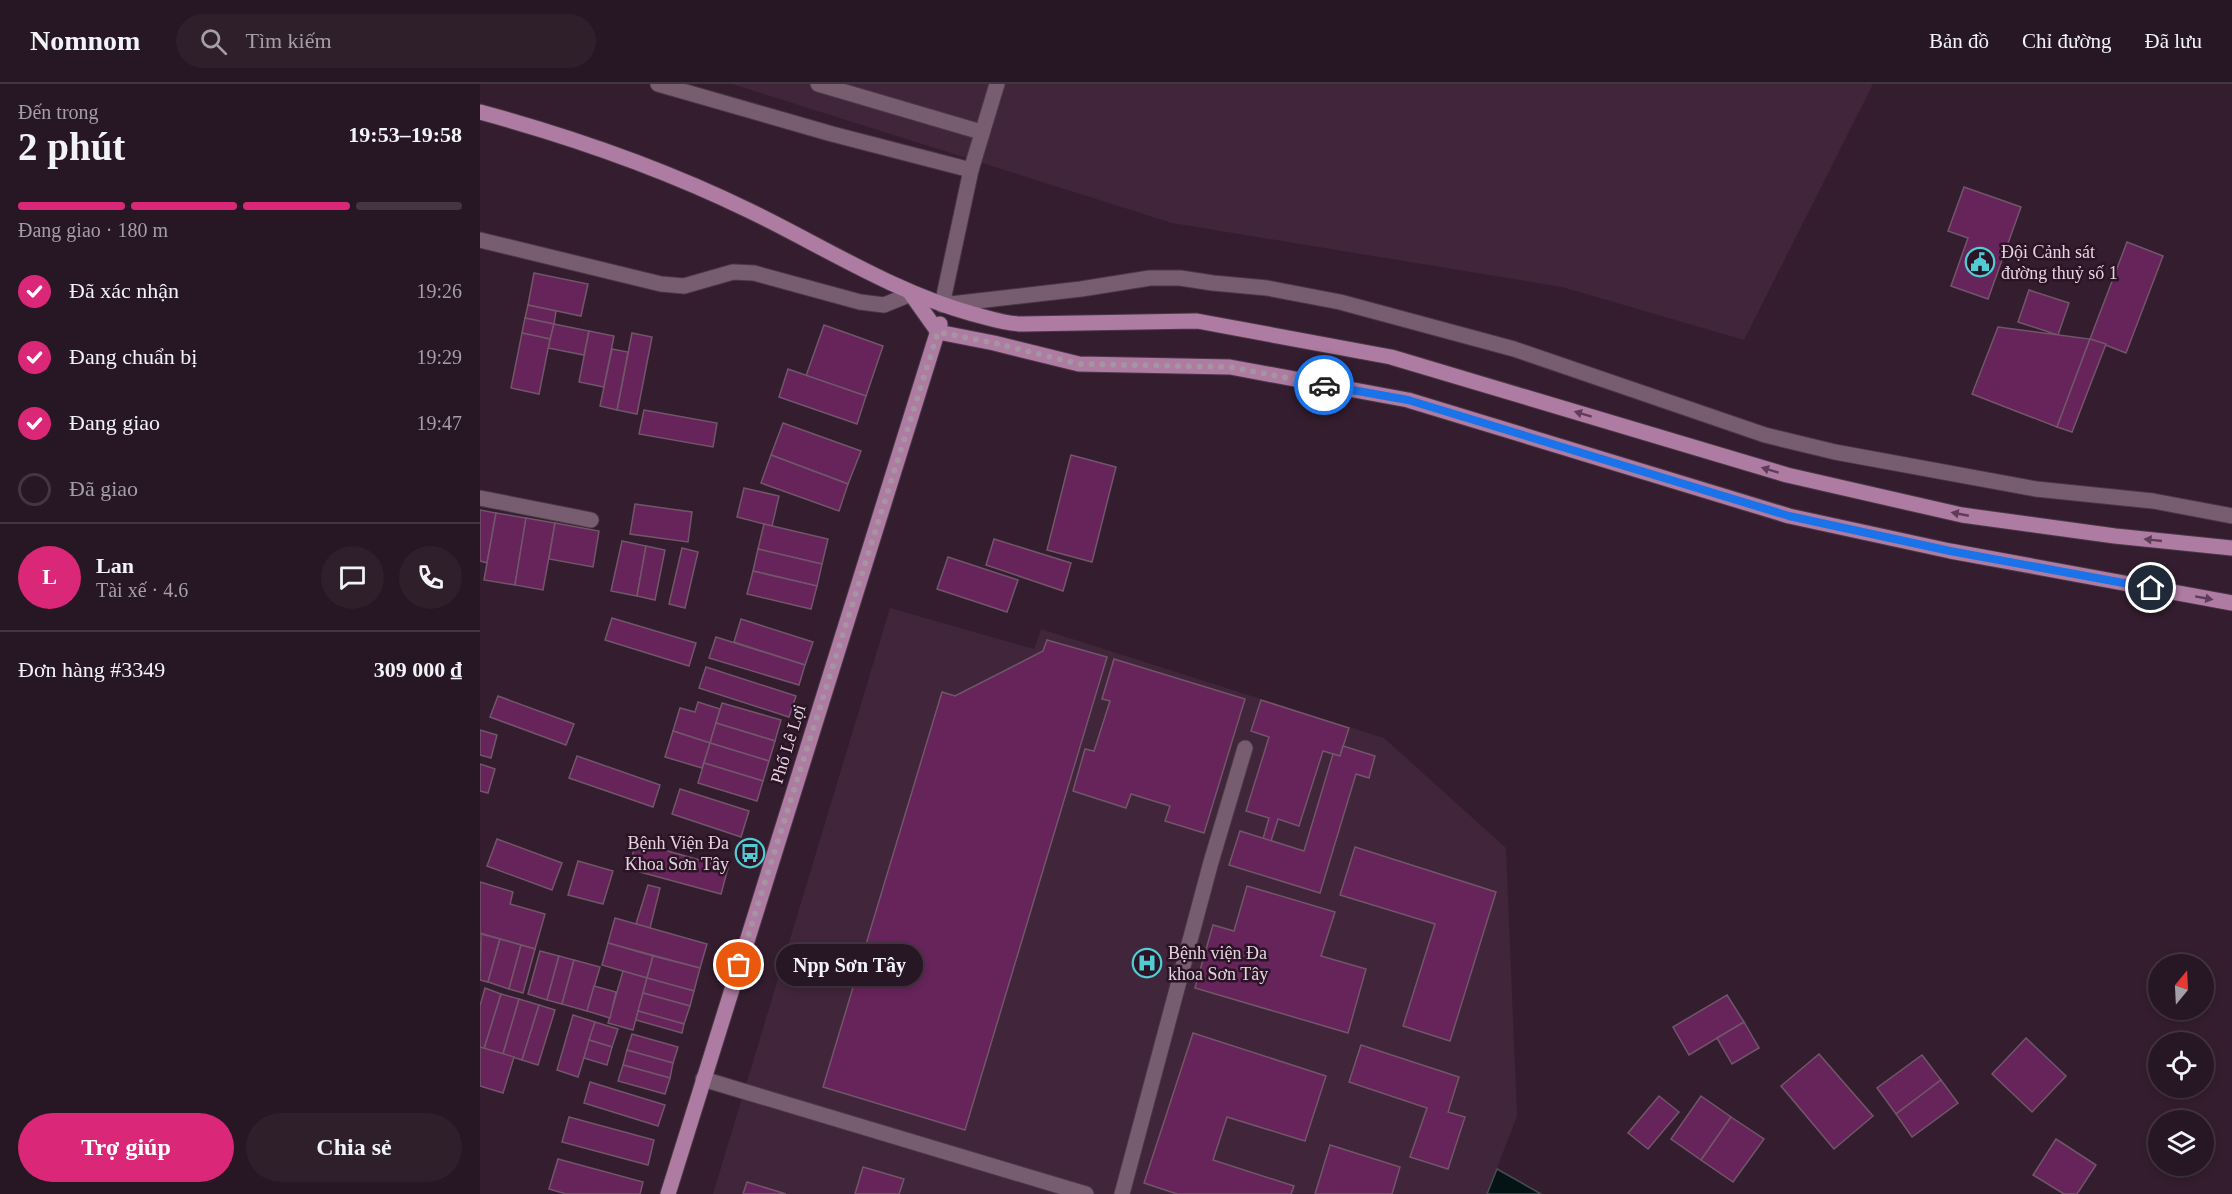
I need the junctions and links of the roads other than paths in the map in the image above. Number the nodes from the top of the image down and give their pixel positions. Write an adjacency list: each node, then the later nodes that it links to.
1 (658, 84): 6 (street)
2 (818, 84): 5 (street)
3 (998, 84): 5 (street)
4 (480, 112): 8 (main road)
5 (981, 132): 6 (street)
6 (971, 170): 9 (street)
7 (480, 240): 8 (street)
8 (911, 294): 9 (main road); 10 (main road)
9 (942, 305): 10 (main road, Phố Lê Lợi); 12 (street); 14 (main road, one-way to 9)
10 (938, 332): 15 (main road, one-way to 15); 17 (main road, Phố Lê Lợi)
11 (480, 498): 13 (street)
12 (2232, 516)
13 (591, 520)
14 (2232, 548)
15 (2232, 603)
16 (1245, 748): 20 (street)
17 (703, 1078): 18 (main road, Phố Lê Lợi); 19 (street)
18 (668, 1194)
19 (1086, 1194)
20 (1122, 1194)

